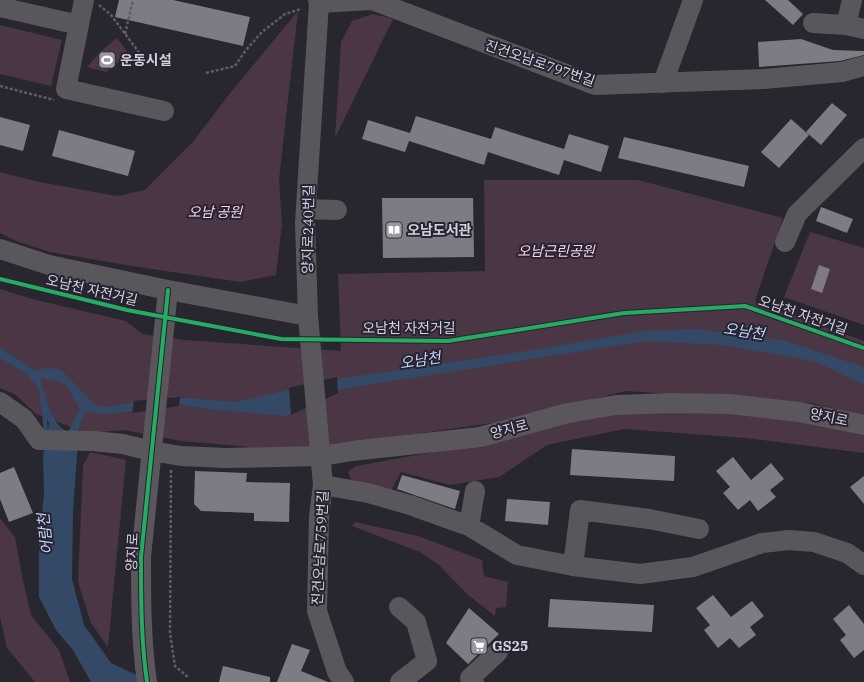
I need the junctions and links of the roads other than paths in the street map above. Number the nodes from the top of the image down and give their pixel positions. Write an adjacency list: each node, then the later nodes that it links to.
1 (693, 0): 10 (street)
2 (852, 0): 8 (street)
3 (92, 2): 7 (street)
4 (319, 2): 10 (street, 진건오남로797번길); 13 (street, 양지로240번길)
5 (0, 7): 7 (street)
6 (813, 23): 8 (street)
7 (79, 25): 11 (street)
8 (855, 27)
9 (864, 66): 10 (street, 진건오남로797번길)
10 (663, 83)
11 (164, 111)
12 (864, 148): 15 (street)
13 (306, 209): 14 (street); 18 (street, 양지로240번길)
14 (337, 210)
15 (785, 242)
16 (0, 249): 17 (street)
17 (168, 290): 18 (street); 21 (street)
18 (308, 316): 22 (street, 진건오남로759번길)
19 (0, 402): 21 (street, 양지로)
20 (864, 425): 22 (street, 양지로)
21 (151, 451): 22 (street, 양지로); 31 (street, 양지로)
22 (322, 456): 23 (street, 진건오남로759번길)
23 (324, 485): 25 (street); 32 (street, 진건오남로759번길)
24 (475, 491): 25 (street)
25 (469, 526): 28 (street)
26 (699, 529): 28 (street)
27 (864, 564): 28 (street)
28 (573, 566)
29 (399, 607): 33 (street)
30 (498, 652): 34 (street)
31 (147, 682)
32 (344, 682)
33 (400, 682)
34 (474, 682)

